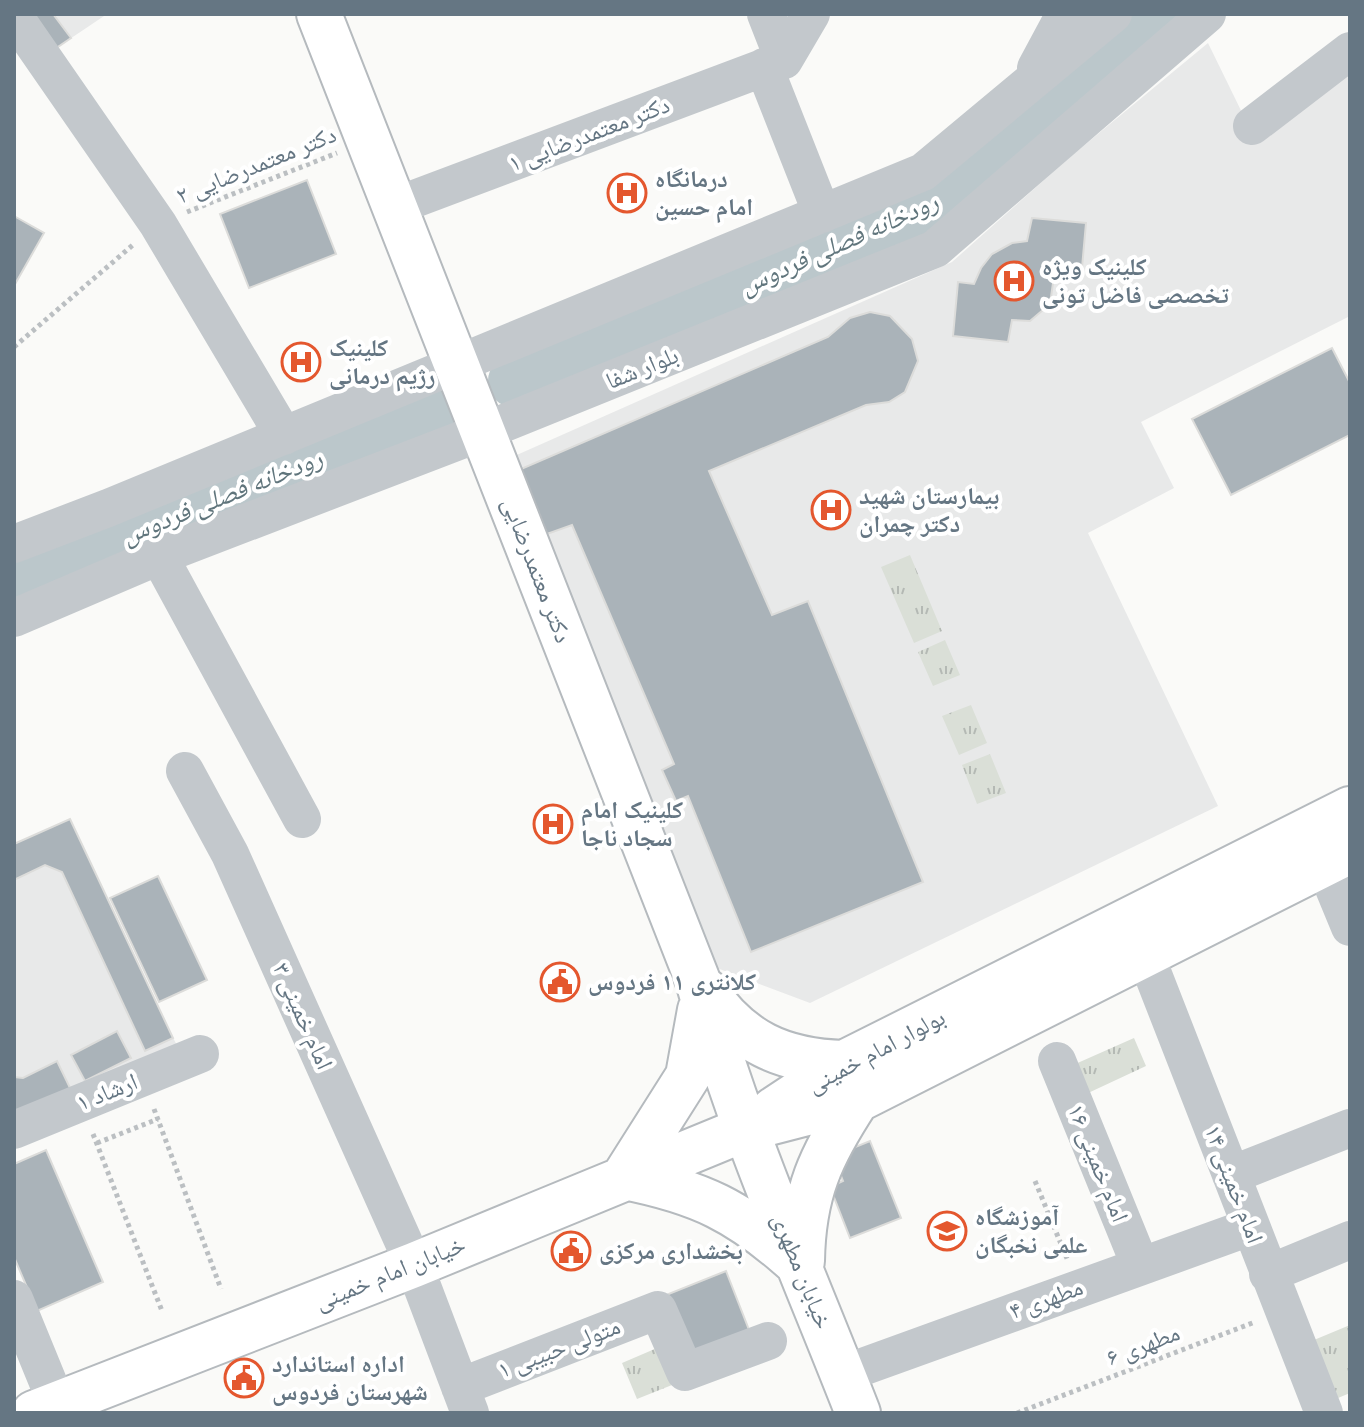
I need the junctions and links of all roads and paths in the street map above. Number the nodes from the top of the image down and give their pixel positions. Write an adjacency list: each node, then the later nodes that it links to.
1 (319, 14): 12 (main road, دکتر معتمد‌رضایی)
2 (766, 14): 9 (street)
3 (811, 14): 9 (street)
4 (1065, 14): 10 (street)
5 (1113, 14): 10 (street)
6 (1207, 14): 18 (street, بلوار شفا)
7 (14, 16): 15 (street)
8 (1350, 51): 11 (street)
9 (774, 64): 13 (street, دکتر معتمدرضایی ۱); 14 (street)
10 (1027, 84): 14 (street)
11 (1252, 126)
12 (368, 140): 13 (main road, دکتر معتمد‌رضایی); 15 (path, دکتر معتمدرضایی ۲)
13 (393, 207): 17 (main road, دکتر معتمد‌رضایی)
14 (822, 214): 17 (street)
15 (158, 224): 16 (path, دکتر معتمدرضایی ۲); 19 (street)
16 (14, 347)
17 (454, 365): 18 (main road, دکتر معتمد‌رضایی); 19 (street)
18 (482, 432): 21 (street, بلوار شفا); 29 (main road, دکتر معتمد‌رضایی)
19 (284, 436): 20 (street)
20 (14, 544)
21 (159, 556): 22 (street, بلوار شفا); 25 (street)
22 (14, 618)
23 (185, 771): 46 (street, امام خمینی ۳)
24 (1350, 809): 30 (main road, بولوار امام خمینی)
25 (302, 819)
26 (1337, 858): 27 (street); 28 (main road, بولوار امام خمینی)
27 (1350, 927)
28 (1145, 954): 30 (main road, بولوار امام خمینی); 41 (street, امام خمینی ۱۴)
29 (698, 981): 34 (main road); 38 (main road, دکتر معتمد‌رضایی); 42 (main road)
30 (1006, 1004): 34 (main road, بولوار امام خمینی)
31 (200, 1054): 33 (street, ارشاد ۱)
32 (1057, 1061): 47 (street, امام خمینی ۱۶)
33 (143, 1078): 35 (street, ارشاد ۱); 36 (path)
34 (850, 1082): 38 (main road, بولوار امام خمینی); 48 (main road)
35 (81, 1103): 39 (street, ارشاد ۱); 40 (path)
36 (158, 1119): 40 (path); 51 (path)
37 (1350, 1128): 41 (street)
38 (745, 1129): 42 (main road, خیابان امام خمینی); 48 (main road, خیابان مطهری)
39 (14, 1130)
40 (97, 1143): 53 (path)
41 (1231, 1175): 44 (street, امام خمینی ۱۴)
42 (624, 1177): 46 (main road, خیابان امام خمینی); 48 (main road)
43 (1035, 1181): 50 (path)
44 (1250, 1227): 47 (street, مطهری ۴); 49 (street, امام خمینی ۱۴)
45 (1350, 1240): 49 (street)
46 (414, 1265): 57 (street, امام خمینی ۳); 58 (main road, خیابان امام خمینی)
47 (1140, 1265): 50 (street, مطهری ۴)
48 (802, 1267): 56 (main road, خیابان مطهری)
49 (1268, 1274): 54 (street, امام خمینی ۱۴)
50 (1079, 1287): 56 (street, مطهری ۴)
51 (221, 1289)
52 (14, 1299): 58 (street)
53 (162, 1311)
54 (1283, 1311): 59 (street, امام خمینی ۱۴); 60 (path, مطهری ۶)
55 (768, 1341): 57 (street, متولی حبیبی ۱)
56 (851, 1394)
57 (465, 1400)
58 (45, 1408)
59 (1340, 1411)
60 (1017, 1413)

